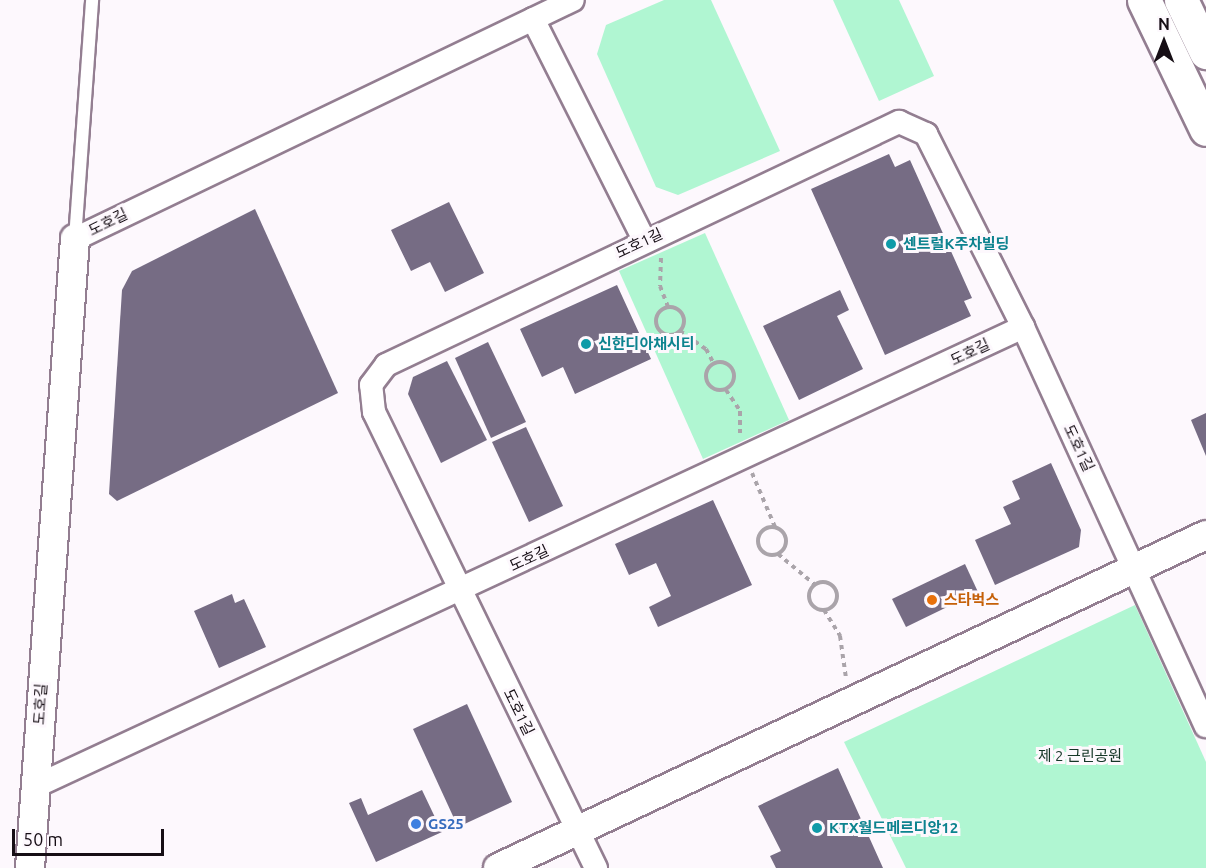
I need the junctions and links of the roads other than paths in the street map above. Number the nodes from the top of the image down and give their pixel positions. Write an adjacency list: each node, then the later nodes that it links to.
1 (93, 0): 9 (lane)
2 (573, 0): 5 (street, 도호길)
3 (1144, 0): 7 (main road)
4 (1181, 0): 6 (main road)
5 (533, 19): 8 (street); 9 (street, 도호길)
6 (1206, 52)
7 (1206, 129)
8 (653, 236): 10 (street, 도호1길); 13 (street, 도호1길)
9 (75, 238): 15 (street, 도호길)
10 (1023, 327): 12 (street, 도호1길); 13 (street, 도호길)
11 (1206, 535): 12 (street)
12 (1133, 568): 14 (street, 도호1길); 16 (street)
13 (458, 590): 15 (street, 도호길); 16 (street, 도호1길)
14 (1206, 726)
15 (34, 787): 17 (street, 도호길)
16 (578, 830): 18 (street); 19 (street, 도호1길)
17 (30, 868)
18 (498, 868)
19 (596, 868)

